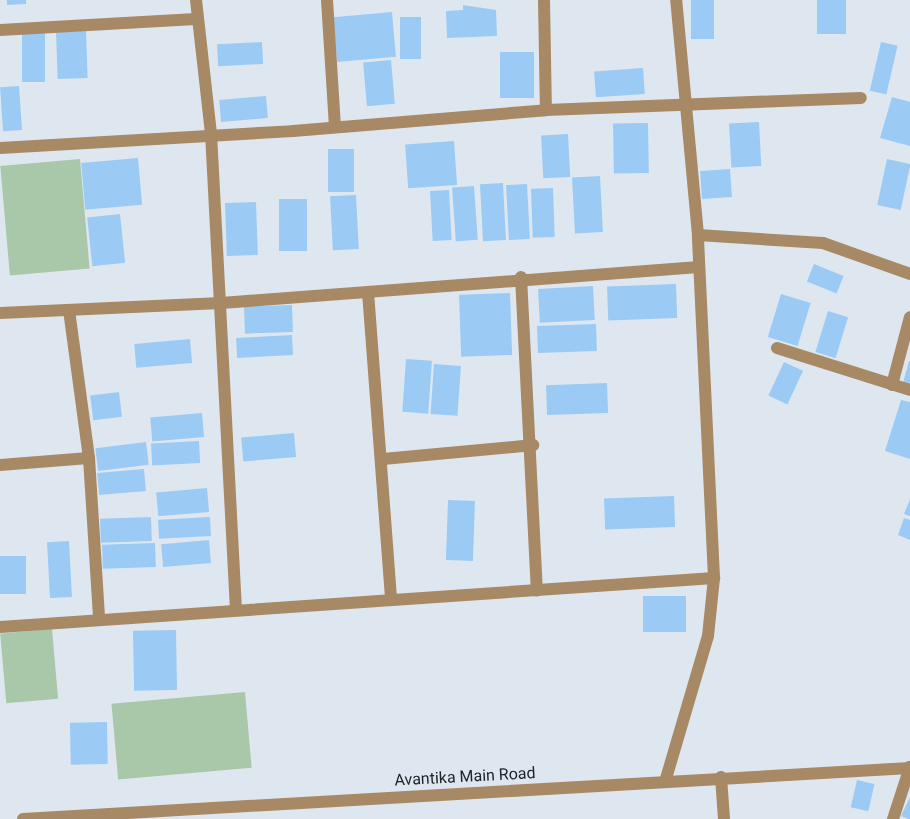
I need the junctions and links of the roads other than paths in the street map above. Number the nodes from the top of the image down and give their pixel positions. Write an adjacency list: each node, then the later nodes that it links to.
1 (196, 0): 5 (street)
2 (327, 0): 10 (street)
3 (544, 0): 9 (street)
4 (676, 0): 8 (street)
5 (196, 19): 6 (street); 11 (street)
6 (0, 30)
7 (860, 98): 8 (street)
8 (684, 107): 9 (street); 13 (street)
9 (546, 110): 10 (street)
10 (335, 126): 11 (street)
11 (211, 133): 12 (street); 18 (street)
12 (0, 148)
13 (698, 235): 14 (street); 15 (street)
14 (700, 268): 16 (street); 29 (street)
15 (910, 274)
16 (521, 277): 17 (street); 25 (street)
17 (368, 292): 18 (street); 27 (street)
18 (221, 303): 19 (street); 32 (street)
19 (69, 310): 20 (street); 26 (street)
20 (0, 313)
21 (910, 317): 23 (street)
22 (777, 348): 23 (street)
23 (892, 385): 24 (street)
24 (910, 390)
25 (533, 445): 27 (street); 30 (street)
26 (89, 458): 28 (street); 33 (street)
27 (383, 459): 31 (street)
28 (0, 466)
29 (714, 578): 30 (street); 37 (street)
30 (538, 591): 31 (street)
31 (391, 600): 32 (street)
32 (236, 609): 33 (street)
33 (99, 618): 34 (street)
34 (0, 627)
35 (910, 767): 36 (street, Avantika Main Road); 40 (street)
36 (721, 777): 37 (street, Avantika Main Road); 39 (street)
37 (665, 782): 38 (street, Avantika Main Road)
38 (23, 819)
39 (724, 819)
40 (893, 819)

